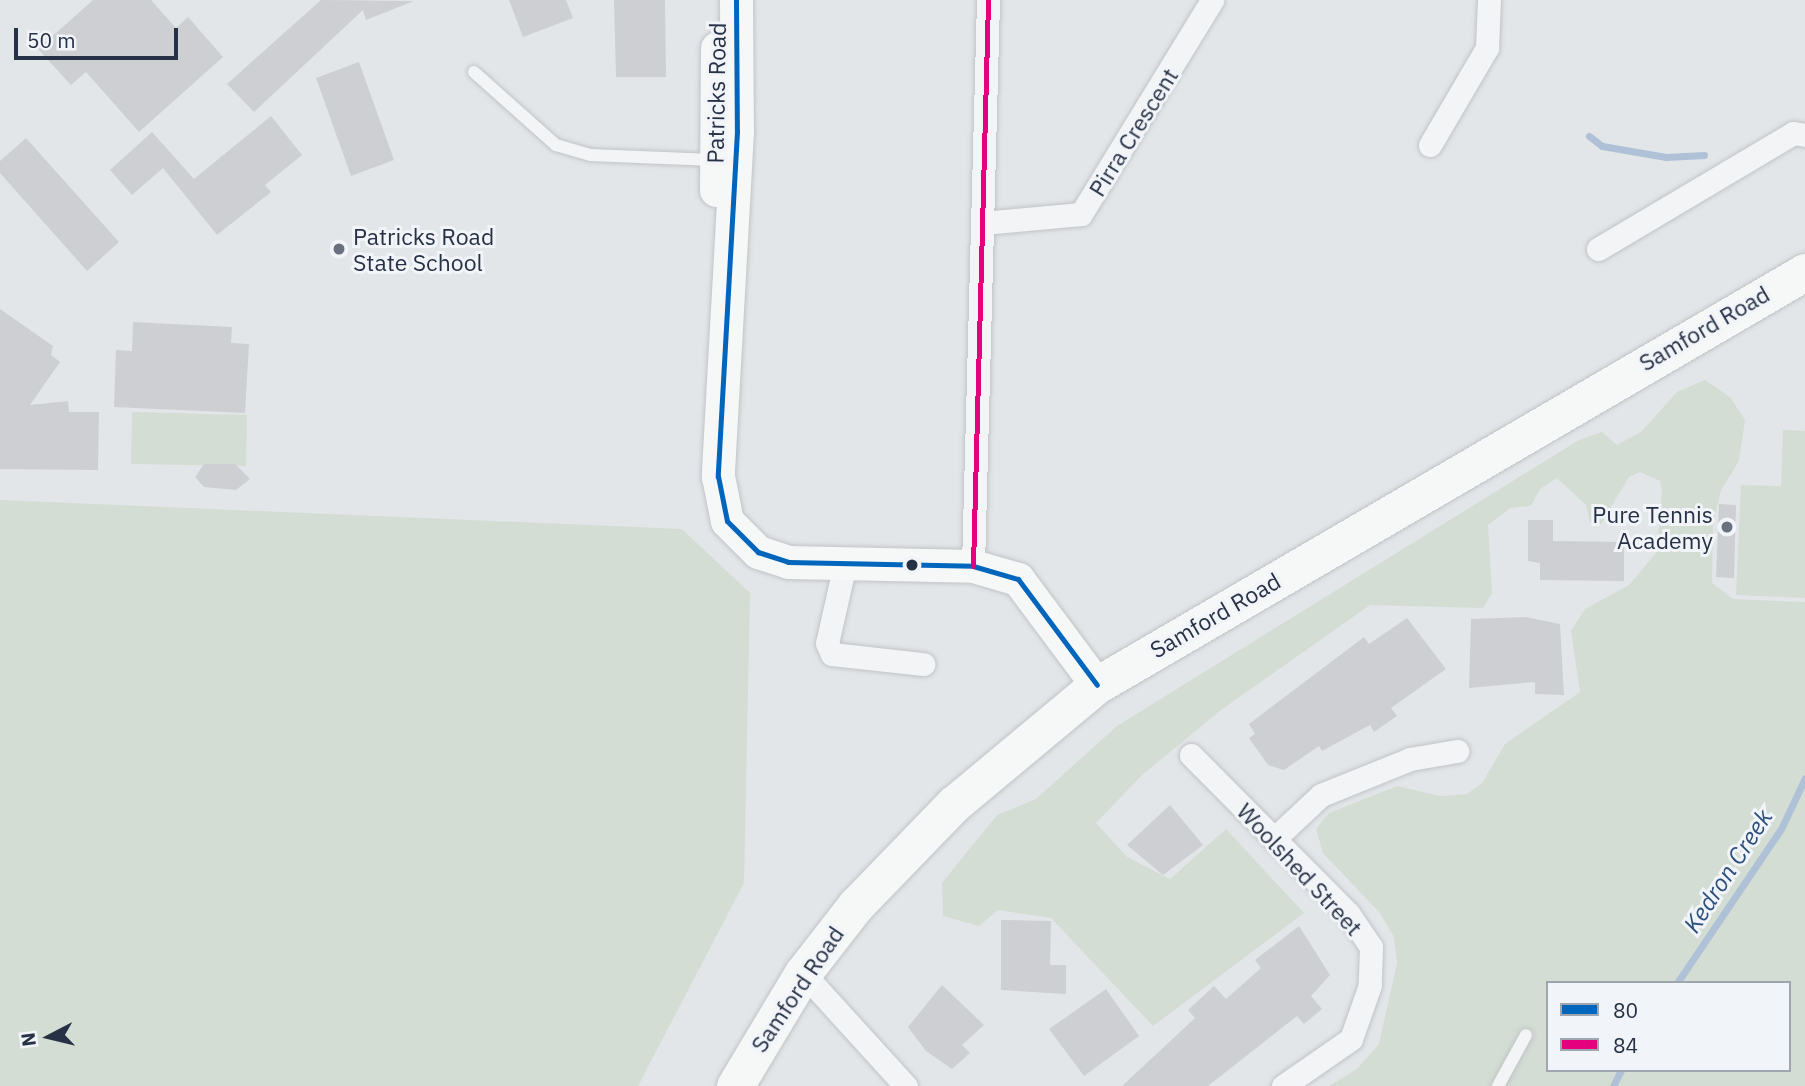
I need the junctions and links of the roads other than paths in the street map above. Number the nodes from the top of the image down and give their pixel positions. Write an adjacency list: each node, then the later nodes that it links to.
1 (718, 0): 9 (main road, Patricks Road)
2 (736, 0): 13 (main road, Patricks Road)
3 (988, 0): 10 (street)
4 (1212, 0): 10 (street, Pirra Crescent)
5 (1489, 0): 8 (street)
6 (474, 72): 9 (lane)
7 (1805, 135): 11 (street)
8 (1430, 145)
9 (713, 160): 13 (main road, Patricks Road)
10 (983, 223): 15 (street)
11 (1598, 249)
12 (1805, 272): 17 (main road, Samford Road)
13 (721, 353): 14 (main road, Patricks Road)
14 (845, 564): 15 (main road); 16 (street)
15 (972, 566): 17 (main road)
16 (923, 664)
17 (1097, 685): 21 (main road, Samford Road)
18 (1457, 751): 20 (street)
19 (1191, 755): 20 (street, Woolshed Street)
20 (1274, 839): 23 (street, Woolshed Street)
21 (803, 973): 24 (main road, Samford Road); 25 (street)
22 (1526, 1035): 26 (lane)
23 (1294, 1083)
24 (735, 1086)
25 (906, 1086)
26 (1497, 1086)

